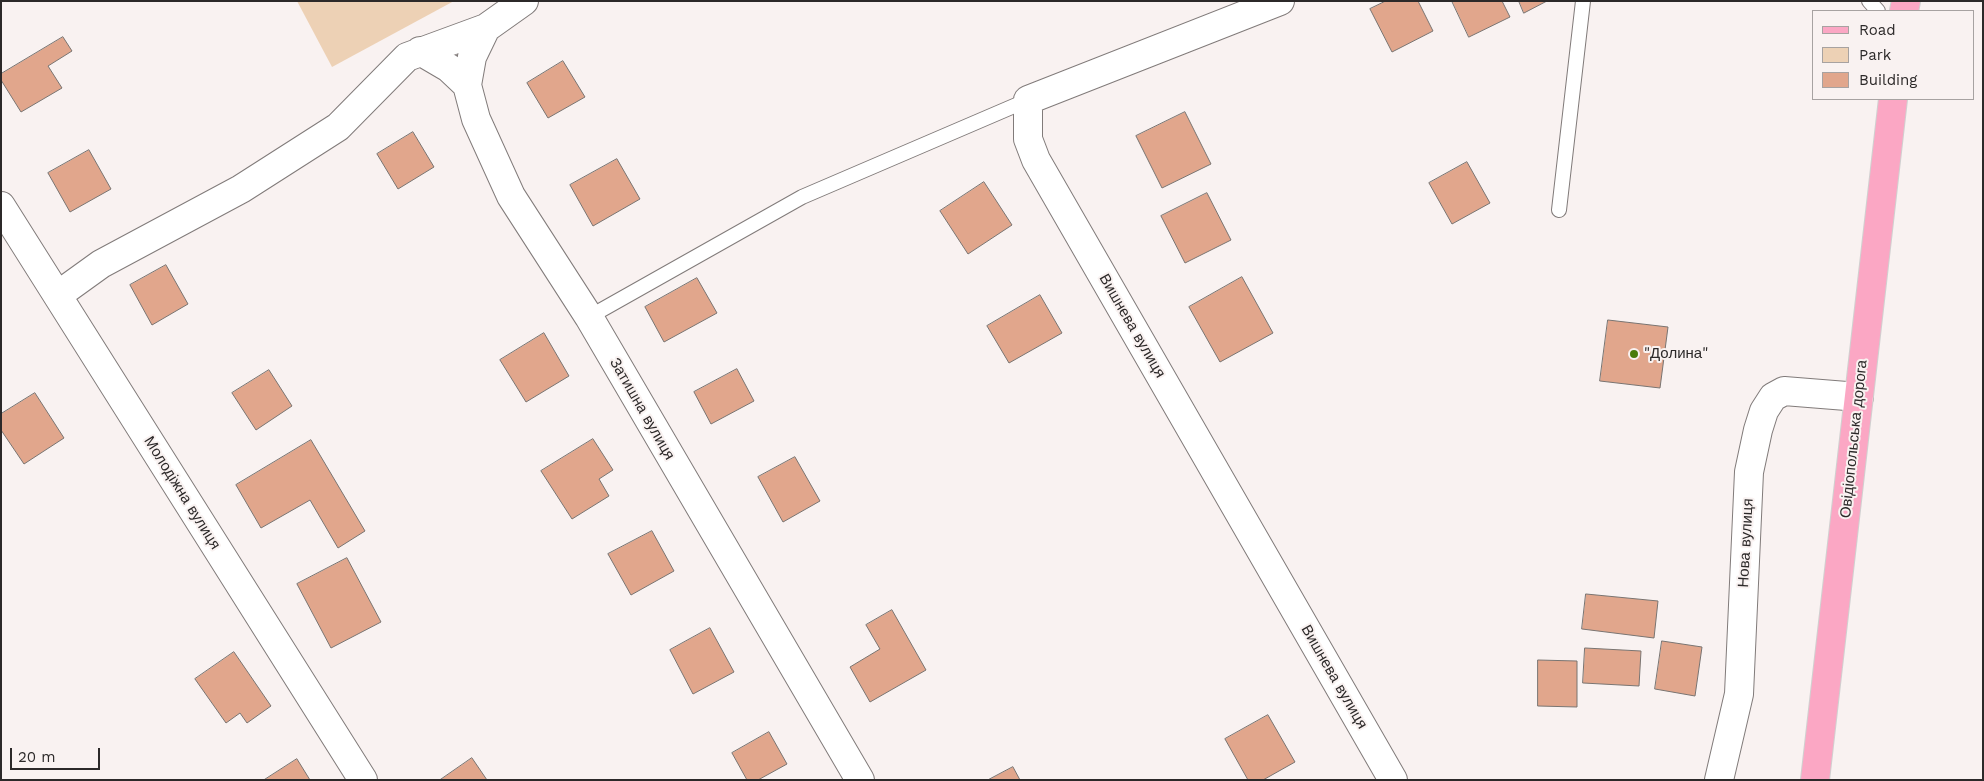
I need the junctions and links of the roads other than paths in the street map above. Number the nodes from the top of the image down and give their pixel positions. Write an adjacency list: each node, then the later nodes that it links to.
1 (524, 1): 6 (street)
2 (1280, 1): 9 (street)
3 (1583, 1): 12 (lane)
4 (1868, 1): 5 (lane)
5 (1877, 10)
6 (486, 28): 7 (street); 8 (street, Затишна вулиця)
7 (420, 51): 8 (street); 13 (street)
8 (467, 85): 14 (street, Затишна вулиця)
9 (1028, 100): 14 (lane); 18 (street, Вишнева вулиця)
10 (1893, 100): 15 (main road, Овідіопольська дорога)
11 (1, 206): 13 (street, Молодіжна вулиця)
12 (1559, 210)
13 (58, 295): 16 (street, Молодіжна вулиця)
14 (589, 317): 17 (street, Затишна вулиця)
15 (1859, 397): 19 (street, Нова вулиця); 20 (main road, Овідіопольська дорога)
16 (363, 780)
17 (860, 780)
18 (1393, 780)
19 (1720, 780)
20 (1816, 780)

